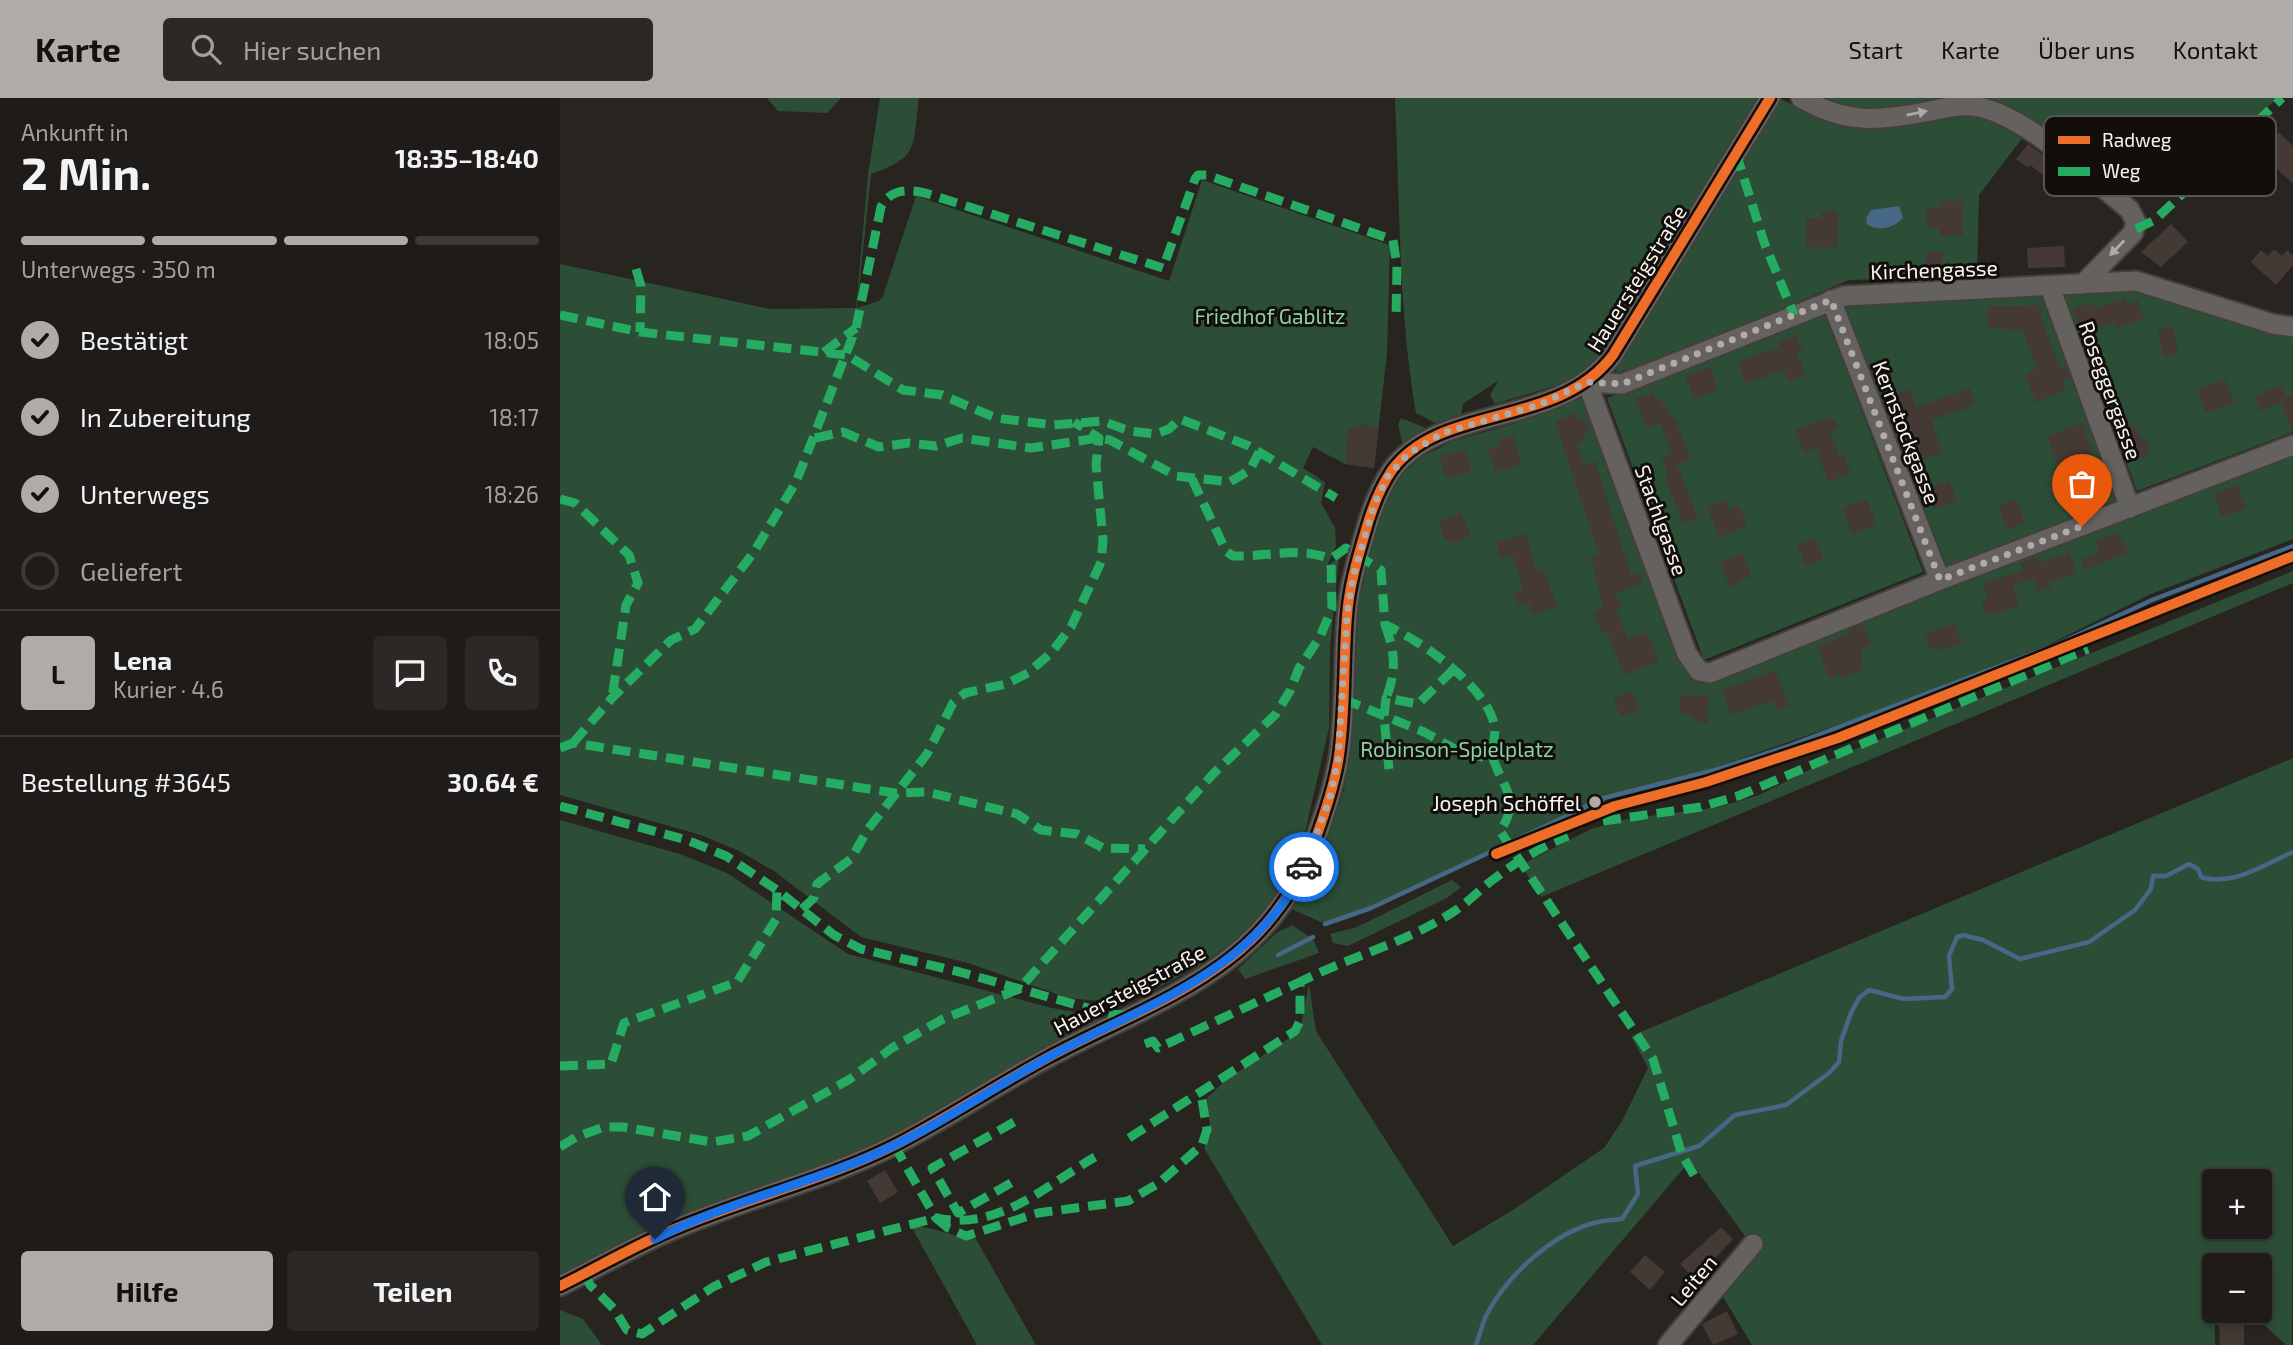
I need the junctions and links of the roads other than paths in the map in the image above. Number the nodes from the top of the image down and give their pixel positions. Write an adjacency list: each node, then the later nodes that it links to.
1 (1770, 98): 9 (street, Hauersteigstraße)
2 (1801, 98): 3 (street, one-way to 3)
3 (2044, 141)
4 (2114, 196): 5 (street, one-way to 5)
5 (2083, 284): 6 (street, Kirchengasse); 8 (street, Kirchengasse)
6 (2050, 287): 7 (street, Kirchengasse); 11 (street, Roseggergasse)
7 (1831, 300): 9 (street, Kirchengasse); 12 (street, Kernstockgasse)
8 (2293, 327)
9 (1587, 382): 12 (street, Stachlgasse); 14 (street, Hauersteigstraße)
10 (2293, 445): 11 (street)
11 (2130, 508): 12 (street)
12 (1940, 580)
13 (1753, 1244): 15 (street, Leiten)
14 (560, 1286)
15 (1668, 1345)

